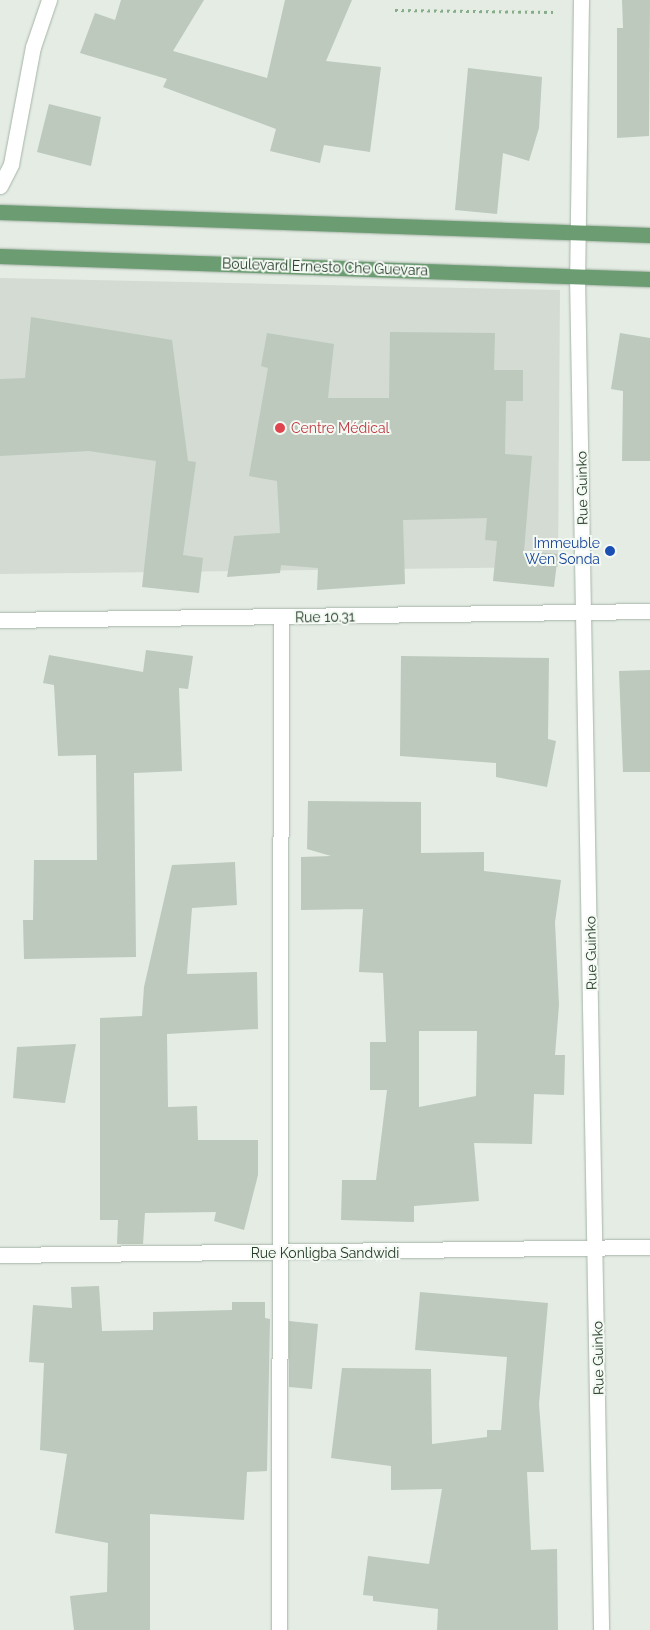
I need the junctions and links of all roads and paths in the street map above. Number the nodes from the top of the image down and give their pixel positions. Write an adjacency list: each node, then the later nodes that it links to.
1 (50, 0): 4 (street)
2 (581, 6): 3 (path); 6 (street, Rue Guinko)
3 (395, 10)
4 (0, 186)
5 (0, 212): 6 (main road)
6 (578, 232): 7 (main road); 9 (street, Rue Guinko)
7 (650, 235)
8 (0, 256): 9 (main road, Boulevard Ernesto Che Guevara)
9 (578, 276): 10 (main road, Boulevard Ernesto Che Guevara); 11 (street, Rue Guinko)
10 (650, 279)
11 (586, 610): 12 (street, Rue 10.31); 13 (street, Rue 10.31); 16 (street, Rue Guinko)
12 (650, 611)
13 (281, 618): 14 (street, Rue 10.31); 17 (street)
14 (0, 620)
15 (650, 1248): 16 (street, Rue Konligba Sandwidi)
16 (596, 1251): 17 (street, Rue Konligba Sandwidi); 20 (street, Rue Guinko)
17 (283, 1254): 18 (street, Rue Konligba Sandwidi); 19 (street)
18 (0, 1255)
19 (279, 1630)
20 (601, 1630)

